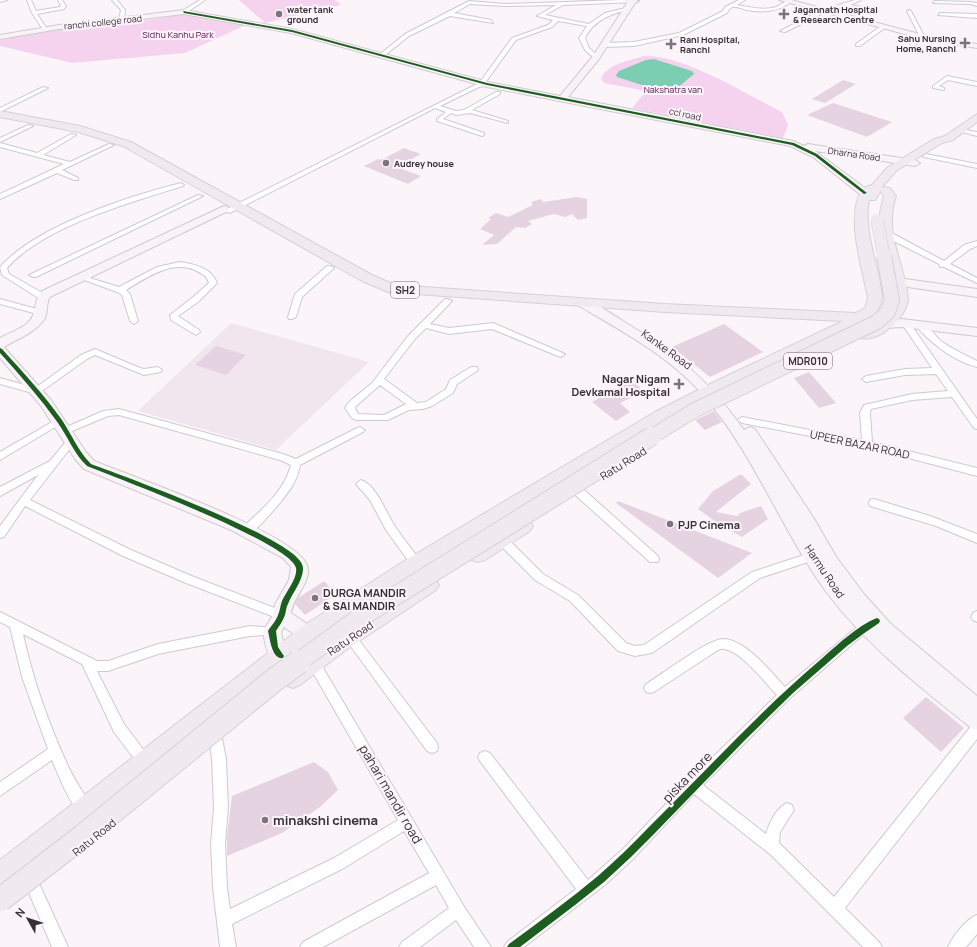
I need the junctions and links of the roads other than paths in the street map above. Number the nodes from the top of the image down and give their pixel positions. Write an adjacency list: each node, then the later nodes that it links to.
1 (5, 0): 8 (street)
2 (29, 0): 24 (street)
3 (60, 0): 24 (street)
4 (114, 0): 28 (street)
5 (201, 0): 22 (street, ranchi college road)
6 (743, 0): 16 (street)
7 (859, 0): 18 (street)
8 (0, 1)
9 (461, 1): 12 (street)
10 (603, 1): 14 (street); 15 (street)
11 (788, 1): 16 (street); 20 (street)
12 (469, 2): 14 (street); 25 (street)
13 (935, 2): 17 (street)
14 (564, 3): 29 (street)
15 (633, 3): 31 (street); 38 (street)
16 (732, 5): 38 (street)
17 (977, 5)
18 (843, 6): 19 (street); 20 (street); 23 (street)
19 (872, 9)
20 (824, 10): 32 (street); 34 (street)
21 (908, 11): 37 (street)
22 (184, 12): 28 (street, ranchi college road); 42 (street, ccl road)
23 (856, 12)
24 (34, 13): 33 (street)
25 (449, 14): 30 (street); 42 (street)
26 (940, 14): 27 (street)
27 (977, 16)
28 (122, 20): 33 (street, ranchi college road)
29 (556, 20): 31 (street); 44 (street)
30 (490, 22)
31 (588, 25): 43 (street)
32 (883, 27): 35 (street); 39 (street)
33 (44, 29): 36 (street, ranchi college road)
34 (783, 31)
35 (913, 34): 37 (street); 41 (street)
36 (0, 37)
37 (923, 37): 40 (street)
38 (607, 45): 43 (street); 49 (street)
39 (858, 45)
40 (977, 46)
41 (918, 52)
42 (382, 55): 44 (street, ccl road)
43 (596, 57): 49 (street)
44 (485, 83): 49 (street, ccl road); 50 (street)
45 (977, 84): 47 (street)
46 (45, 88): 51 (street)
47 (942, 89)
48 (498, 93): 53 (street)
49 (566, 98): 65 (street, ccl road)
50 (436, 106): 52 (street); 80 (street)
51 (0, 110)
52 (450, 111): 53 (street); 60 (street)
53 (466, 111): 57 (street)
54 (0, 114): 80 (main road, SH2)
55 (977, 117): 59 (main road)
56 (0, 120): 58 (main road, SH2)
57 (506, 122)
58 (30, 126): 62 (main road, SH2); 64 (street)
59 (961, 130): 61 (street); 63 (main road)
60 (482, 134)
61 (977, 134)
62 (73, 135): 67 (main road, SH2); 68 (street)
63 (949, 138): 69 (main road); 70 (main road)
64 (0, 140)
65 (793, 144): 70 (street, Dharna Road); 77 (street, ccl road)
66 (0, 145): 68 (street)
67 (111, 145): 72 (street); 76 (main road, SH2)
68 (38, 154): 72 (street)
69 (926, 156): 71 (main road); 73 (street)
70 (902, 161): 71 (street, Dharna Road); 77 (main road)
71 (915, 163): 77 (main road)
72 (70, 164): 74 (street)
73 (977, 166)
74 (56, 170): 75 (street); 79 (street)
75 (76, 179)
76 (181, 185): 78 (main road, SH2); 93 (street)
77 (876, 190): 81 (main road); 81 (main road); 99 (main road, MDR010)
78 (200, 196): 80 (main road, SH2); 87 (street)
79 (0, 197)
80 (229, 208): 86 (main road, SH2); 88 (street); 96 (main road, SH2)
81 (877, 224): 85 (street); 90 (main road); 170 (main road); 173 (main road, bridge)
82 (977, 243): 83 (street)
83 (967, 247): 84 (street); 85 (street)
84 (977, 250)
85 (943, 265): 89 (street)
86 (330, 268): 95 (main road, SH2); 98 (street)
87 (33, 275)
88 (80, 277): 91 (street); 93 (street)
89 (977, 281)
90 (898, 282): 92 (street); 101 (main road)
91 (120, 290): 100 (street); 104 (street)
92 (977, 293)
93 (42, 297): 97 (street)
94 (0, 301): 97 (street)
95 (448, 301): 96 (main road, SH2); 102 (street)
96 (598, 306): 99 (main road, SH2); 118 (street, Kanke Road); 118 (street, Kanke Road)
97 (41, 313): 106 (street)
98 (292, 317)
99 (857, 320): 101 (main road, MDR010); 118 (main road, MDR010)
100 (134, 321)
101 (896, 323): 103 (street, MDR010); 112 (street); 118 (main road, MDR010)
102 (424, 325): 108 (street); 114 (street)
103 (920, 325): 105 (street, MDR010); 109 (street)
104 (196, 332)
105 (977, 332)
106 (0, 344)
107 (0, 350): 116 (street)
108 (561, 354)
109 (977, 364)
110 (474, 369): 119 (street)
111 (158, 370): 116 (street)
112 (939, 371): 113 (street); 117 (street)
113 (866, 379)
114 (380, 380): 119 (street); 119 (street)
115 (0, 381): 116 (street)
116 (36, 391): 123 (street)
117 (954, 394): 121 (street); 124 (street)
118 (717, 396): 120 (street, Harmu Road); 130 (main road, Ratu Road); 138 (street, Harmu Road); 140 (main road, Ratu Road)
119 (416, 406)
120 (742, 420): 124 (street, UPEER BAZAR ROAD); 144 (street, Harmu Road)
121 (977, 426)
122 (360, 430): 127 (street)
123 (65, 431): 125 (street); 126 (street); 127 (street); 134 (street)
124 (867, 444): 128 (street, UPEER BAZAR ROAD)
125 (0, 457)
126 (56, 462): 131 (street); 132 (street)
127 (296, 463): 134 (street)
128 (977, 472)
129 (361, 484): 140 (street)
130 (578, 491): 137 (main road, Ratu Road); 139 (street)
131 (0, 492)
132 (23, 501): 135 (street); 141 (street)
133 (874, 503): 136 (street)
134 (246, 531): 141 (street)
135 (0, 534)
136 (977, 539)
137 (502, 540): 138 (street); 147 (main road, Ratu Road)
138 (813, 556): 144 (street, Harmu Road)
139 (654, 559)
140 (416, 563): 142 (main road, Ratu Road)
141 (281, 615): 145 (street); 146 (street)
142 (332, 618): 146 (main road, Ratu Road); 147 (street)
143 (5, 621): 150 (street); 159 (street)
144 (872, 624): 152 (street, piska more); 153 (street, Harmu Road); 155 (street, Harmu Road)
145 (272, 631): 148 (street); 150 (street)
146 (303, 637): 148 (main road, Ratu Road); 149 (street, pahari mandir road)
147 (351, 637): 149 (main road, Ratu Road); 158 (street)
148 (280, 656): 154 (main road, Ratu Road)
149 (314, 662): 157 (main road, Ratu Road); 166 (street, pahari mandir road)
150 (87, 663): 161 (street)
151 (650, 688): 152 (street)
152 (785, 695): 162 (street, piska more)
153 (977, 708)
154 (210, 709): 157 (street); 161 (main road, Ratu Road)
155 (977, 721)
156 (977, 729): 174 (street)
157 (217, 738): 171 (main road, Ratu Road); 177 (street)
158 (432, 746)
159 (55, 751): 163 (street); 164 (street)
160 (485, 757): 172 (street)
161 (144, 760): 164 (main road, Ratu Road)
162 (693, 785): 167 (street); 172 (street, piska more)
163 (0, 790)
164 (84, 808): 168 (main road, Ratu Road)
165 (787, 810): 167 (street)
166 (407, 822): 169 (street, pahari mandir road); 177 (street)
167 (777, 853): 174 (street)
168 (0, 875)
169 (438, 876): 175 (street, pahari mandir road); 181 (street)
170 (0, 886)
171 (33, 886): 176 (main road, Ratu Road); 179 (street)
172 (586, 890): 184 (street, piska more)
173 (0, 900)
174 (835, 908): 185 (street)
175 (458, 910): 182 (street); 183 (street, pahari mandir road)
176 (0, 912)
177 (225, 920): 180 (street)
178 (977, 922): 186 (street)
179 (60, 947)
180 (228, 947)
181 (308, 947)
182 (407, 947)
183 (483, 947)
184 (512, 947)
185 (874, 947)
186 (956, 947)

